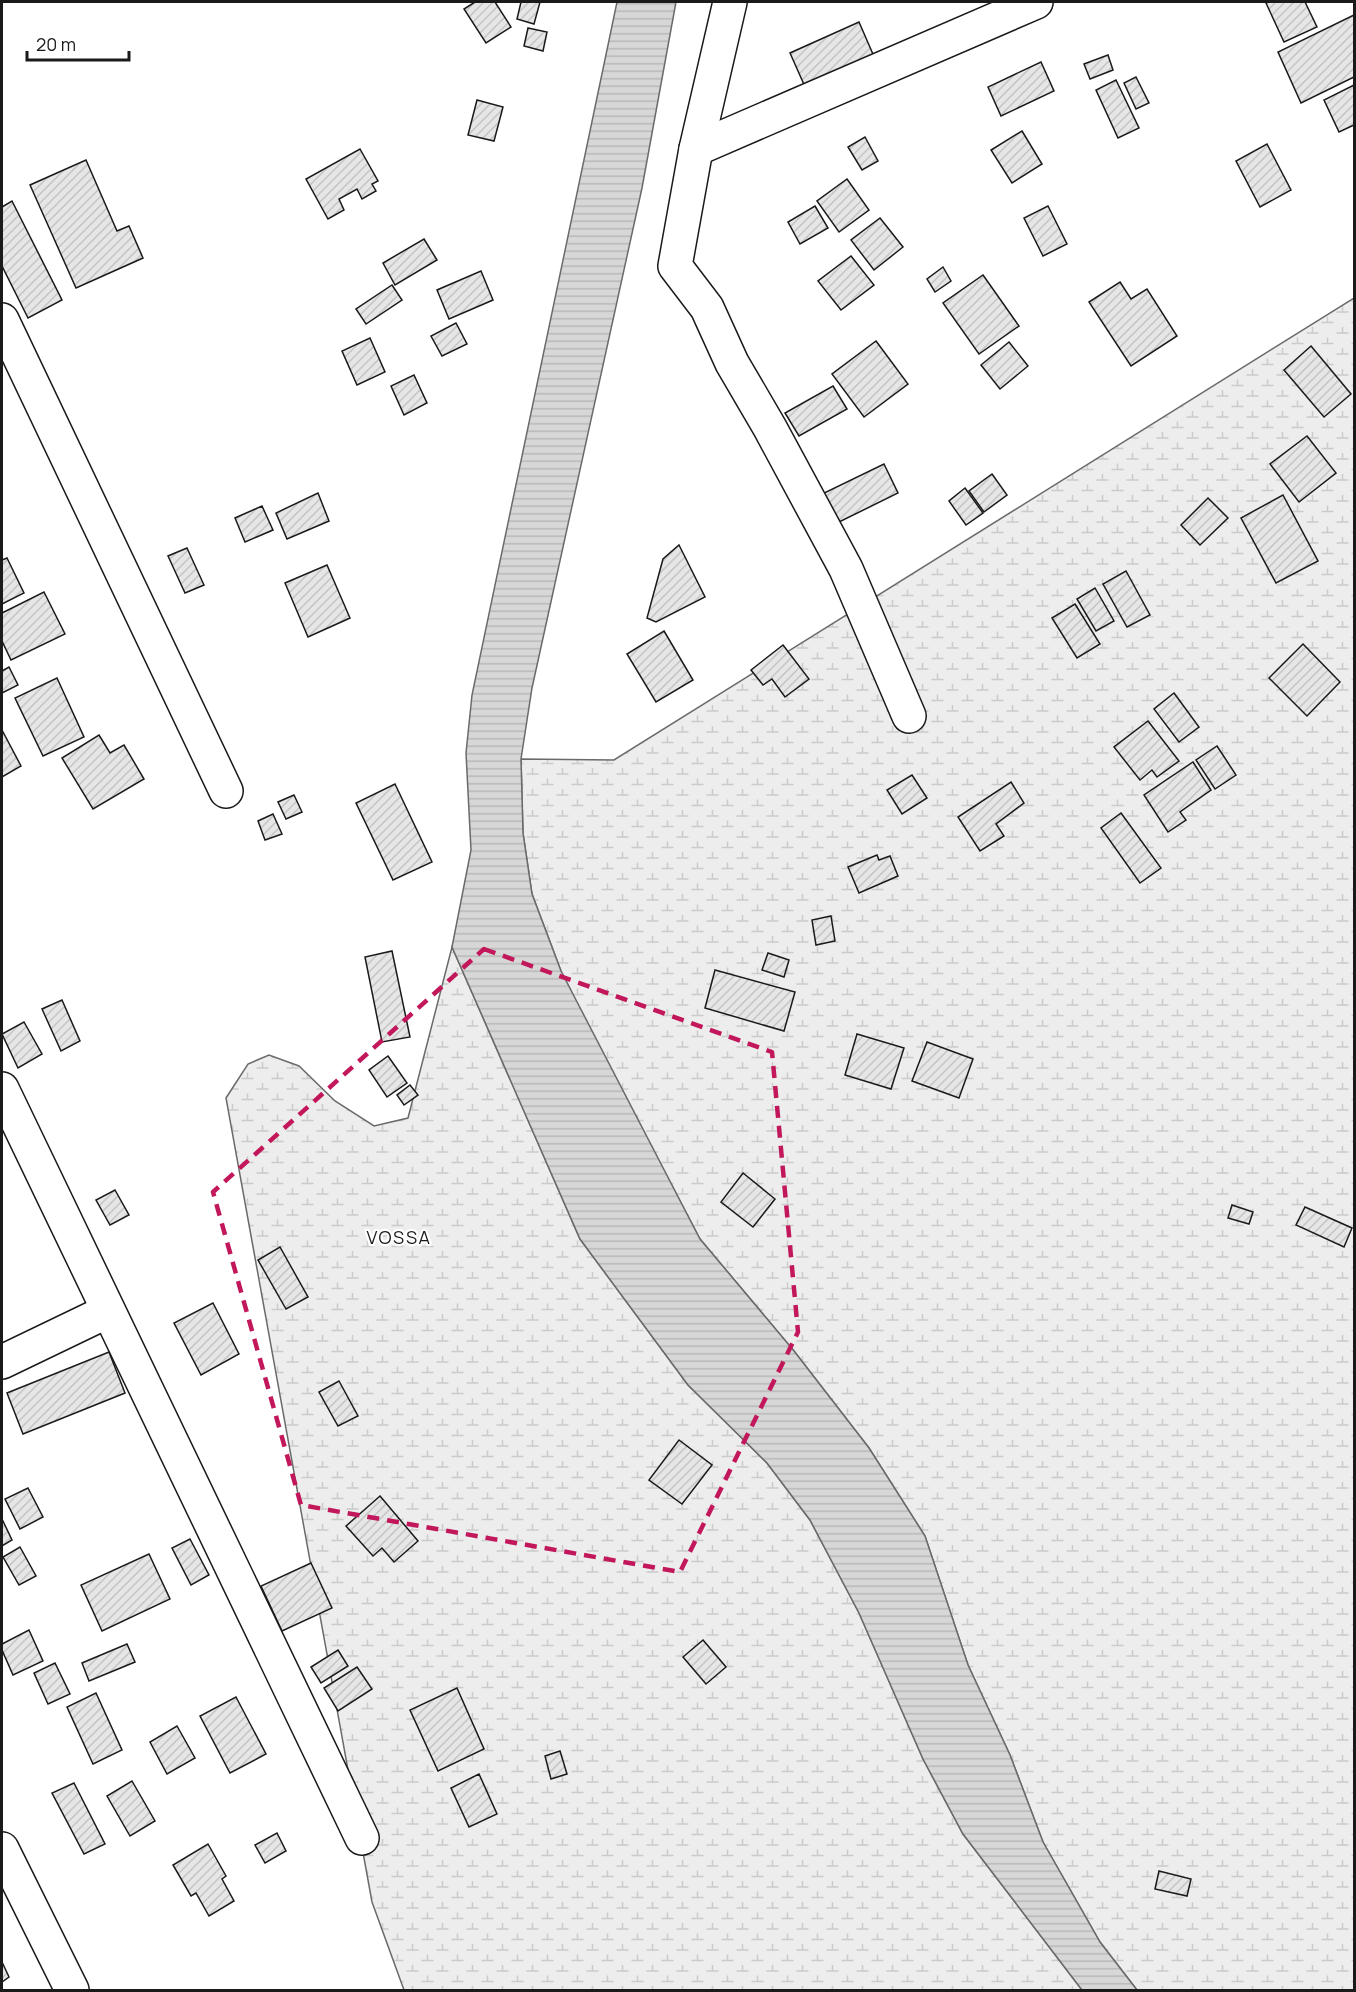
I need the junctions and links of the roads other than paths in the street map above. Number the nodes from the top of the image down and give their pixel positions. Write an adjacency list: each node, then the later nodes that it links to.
1 (730, 2): 3 (street)
2 (1036, 2): 3 (street)
3 (696, 149): 5 (street)
4 (2, 320): 6 (street)
5 (909, 716)
6 (226, 791)
7 (2, 1089): 8 (street)
8 (108, 1311): 9 (street); 10 (street)
9 (2, 1362)
10 (362, 1838)
11 (2, 1849): 12 (street)
12 (72, 1990)

